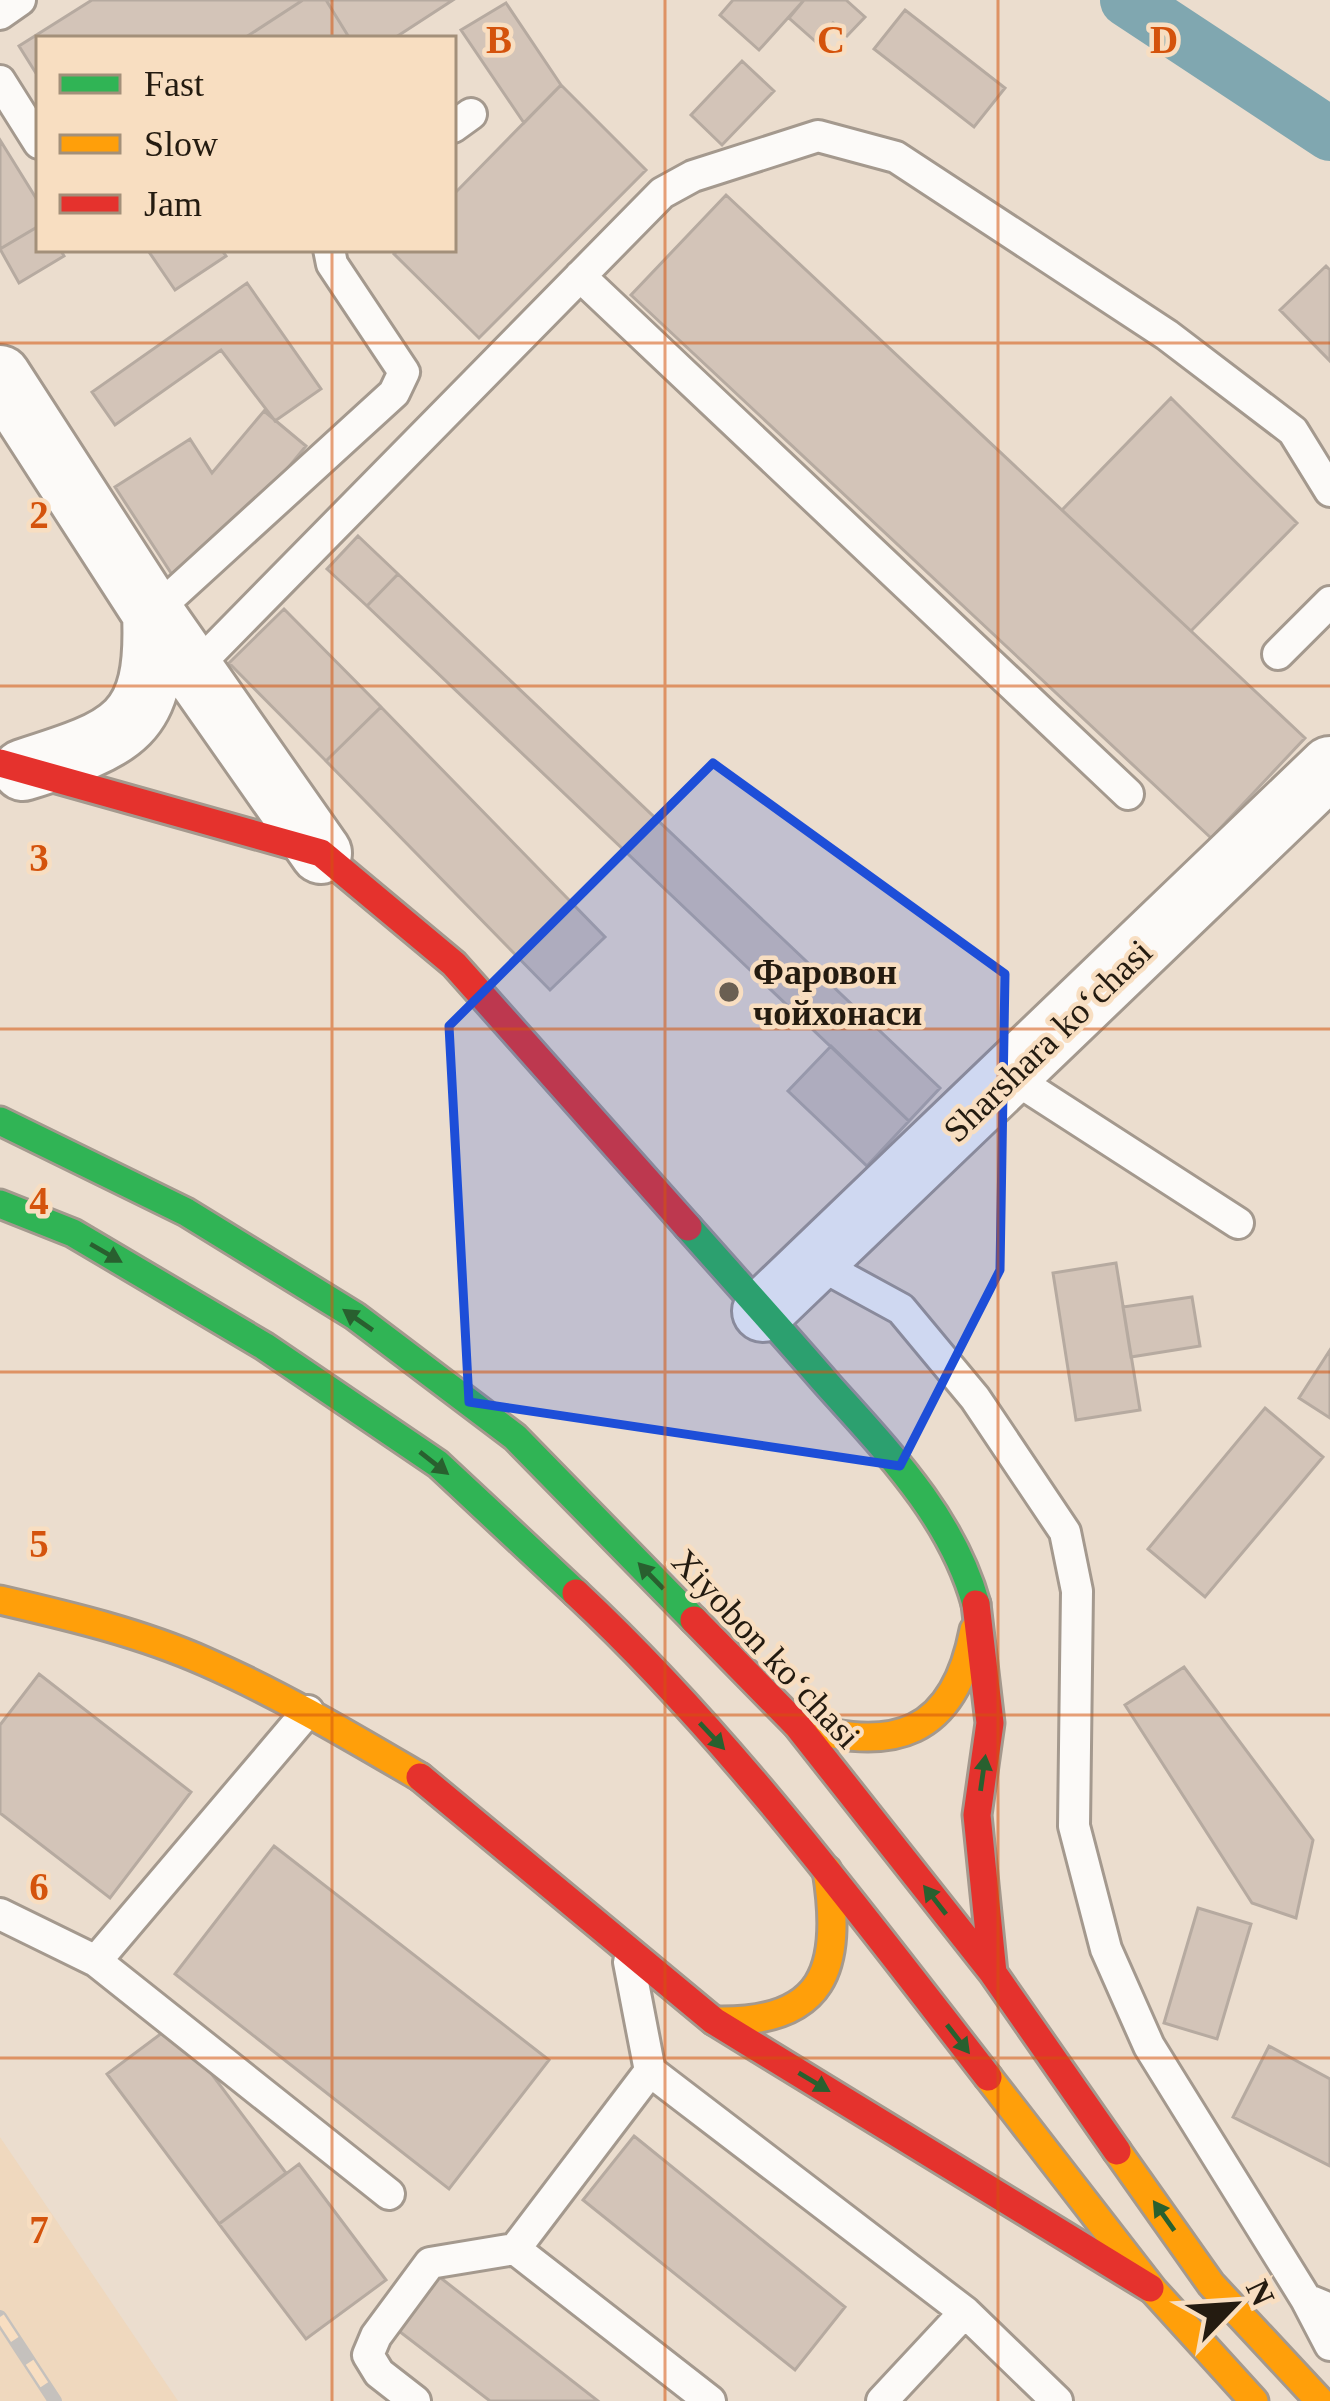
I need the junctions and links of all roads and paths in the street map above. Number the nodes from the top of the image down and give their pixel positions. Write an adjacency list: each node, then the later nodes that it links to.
1 (20, 0): 2 (lane)
2 (0, 14)
3 (0, 81): 4 (lane)
4 (36, 138)
5 (330, 252): 10 (lane)
6 (580, 276): 8 (lane); 12 (lane); 15 (lane)
7 (0, 376): 10 (street)
8 (1330, 491)
9 (1330, 602): 11 (lane)
10 (153, 613): 12 (street); 13 (street)
11 (1278, 654)
12 (193, 670): 16 (street)
13 (12, 766): 16 (main road)
14 (1330, 767): 17 (street, Sharshara koʻchasi)
15 (1128, 794)
16 (321, 853): 22 (main road)
17 (1009, 1075): 20 (lane); 21 (street, Sharshara koʻchasi)
18 (0, 1121): 26 (main road, Xiyobon koʻchasi, one-way to 18)
19 (0, 1204): 27 (main road, one-way to 27)
20 (1238, 1223)
21 (815, 1262): 22 (street, Sharshara koʻchasi); 37 (lane)
22 (763, 1311): 24 (main road)
23 (0, 1600): 25 (main road)
24 (976, 1603): 26 (main road); 31 (main road, one-way to 24)
25 (308, 1711): 29 (main road); 30 (lane)
26 (797, 1725): 31 (main road, Xiyobon koʻchasi, one-way to 26)
27 (827, 1870): 32 (main road); 36 (main road, one-way to 36)
28 (0, 1914): 30 (lane)
29 (625, 1945): 32 (main road); 33 (lane)
30 (96, 1961): 34 (lane)
31 (993, 1972): 45 (main road, Xiyobon koʻchasi, one-way to 31)
32 (714, 2021): 36 (main road, one-way to 36)
33 (650, 2071): 35 (lane); 38 (lane)
34 (389, 2194)
35 (514, 2249): 40 (lane); 41 (lane)
36 (1153, 2290): 44 (main road)
37 (1318, 2304): 39 (lane)
38 (965, 2312): 42 (lane); 43 (lane)
39 (1330, 2345)
40 (415, 2401)
41 (710, 2401)
42 (882, 2401)
43 (1057, 2401)
44 (1254, 2401)
45 (1321, 2401)

